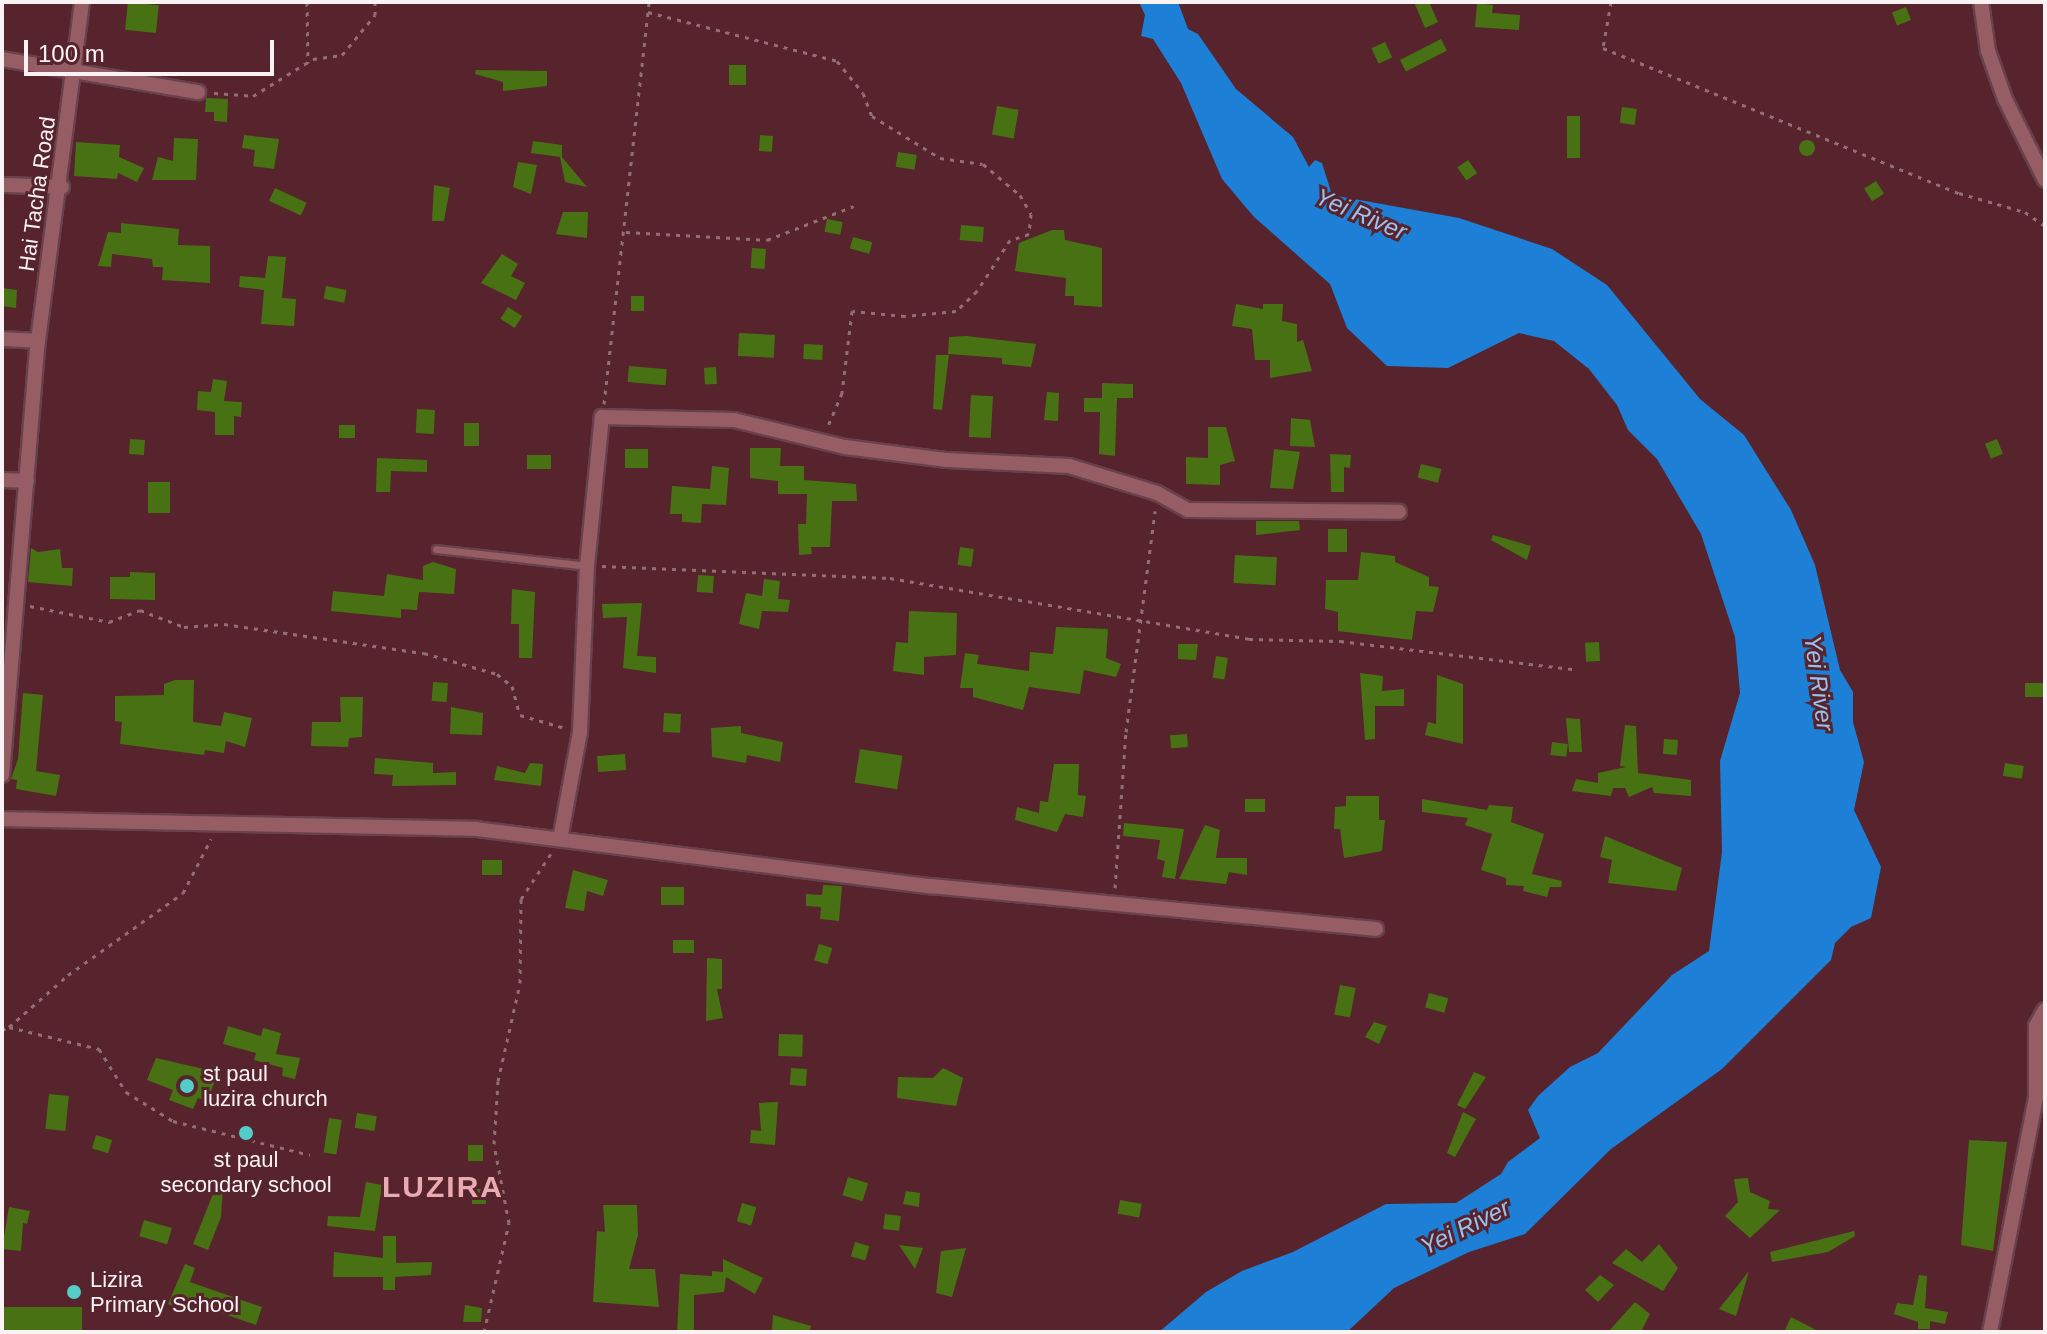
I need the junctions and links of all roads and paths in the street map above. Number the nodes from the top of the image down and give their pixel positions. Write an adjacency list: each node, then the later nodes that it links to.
1 (82, 2): 10 (street, Hai Tacha Road)
2 (307, 2): 9 (path)
3 (375, 2): 9 (path)
4 (649, 2): 7 (path)
5 (1611, 2): 16 (path)
6 (1981, 2): 12 (street)
7 (648, 12): 17 (path); 21 (path)
8 (2, 59): 10 (street)
9 (308, 63): 11 (path)
10 (76, 74): 11 (street); 14 (street, Hai Tacha Road)
11 (198, 92)
12 (2045, 180)
13 (2, 185): 14 (street)
14 (62, 187): 19 (street, Hai Tacha Road)
15 (854, 206): 17 (path)
16 (2045, 226)
17 (626, 232): 20 (path)
18 (2, 339): 19 (street)
19 (38, 341): 23 (street, Hai Tacha Road)
20 (602, 417): 21 (street); 27 (street)
21 (823, 437): 24 (street)
22 (2, 480): 23 (street)
23 (27, 481): 28 (street, Hai Tacha Road)
24 (1157, 493): 25 (street); 29 (path)
25 (1399, 512)
26 (436, 549): 27 (lane)
27 (587, 566): 29 (path); 32 (street)
28 (19, 604): 30 (street, Hai Tacha Road); 32 (path)
29 (1140, 621): 31 (path); 37 (path)
30 (8, 625): 33 (street, Hai Tacha Road)
31 (1572, 669)
32 (580, 732): 36 (street)
33 (2, 775)
34 (2, 819): 35 (street)
35 (220, 823): 36 (street); 40 (path)
36 (560, 839): 37 (street); 43 (path)
37 (1112, 900): 38 (street)
38 (1376, 929)
39 (2045, 1010): 44 (street)
40 (9, 1027): 41 (path); 42 (path)
41 (2, 1030)
42 (310, 1155)
43 (484, 1332)
44 (1990, 1332)

